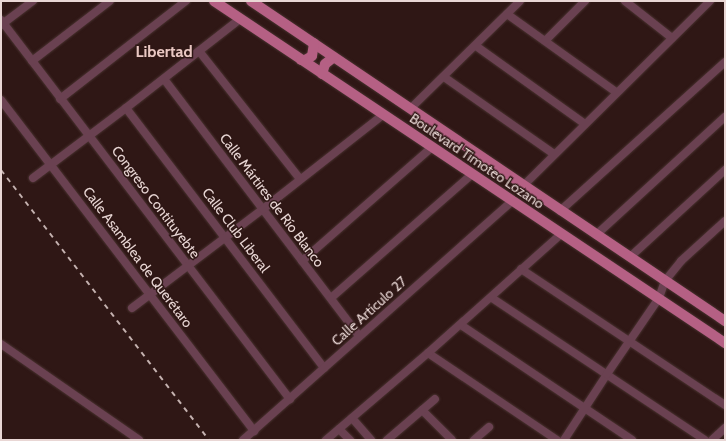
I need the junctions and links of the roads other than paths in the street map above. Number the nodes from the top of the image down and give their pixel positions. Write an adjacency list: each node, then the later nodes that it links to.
1 (33, 1): 13 (street)
2 (110, 1): 21 (street)
3 (186, 1): 27 (street)
4 (214, 1): 12 (main road, Boulevard Timoteo Lozano)
5 (251, 1): 16 (main road, Boulevard Timoteo Lozano)
6 (520, 1): 11 (street)
7 (585, 1): 15 (street)
8 (625, 1): 14 (street)
9 (697, 1): 10 (street)
10 (707, 4): 14 (street)
11 (507, 14): 15 (street); 17 (street)
12 (240, 19): 18 (street); 20 (main road, Boulevard Timoteo Lozano)
13 (2, 23): 21 (street, Congreso Contituyebte)
14 (672, 38): 26 (street)
15 (545, 41): 26 (street)
16 (314, 43): 19 (main road, Boulevard Timoteo Lozano); 20 (main road)
17 (476, 46): 24 (street); 33 (street)
18 (200, 51): 25 (street); 41 (street)
19 (334, 57): 23 (main road); 30 (main road, Boulevard Timoteo Lozano)
20 (301, 60): 23 (main road, Boulevard Timoteo Lozano)
21 (32, 61): 27 (street, Congreso Contituyebte)
22 (725, 62): 45 (street)
23 (322, 74): 31 (main road, Boulevard Timoteo Lozano)
24 (444, 77): 30 (street); 36 (street)
25 (164, 79): 29 (street); 44 (street, Calle Mártires de Río Blanco)
26 (616, 92): 33 (street)
27 (60, 99): 34 (street, Congreso Contituyebte)
28 (1, 100): 37 (street, Calle Asamblea de Querétaro)
29 (126, 108): 34 (street); 49 (street, Calle Club Liberal)
30 (410, 109): 42 (main road, Boulevard Timoteo Lozano)
31 (383, 114): 35 (main road, Boulevard Timoteo Lozano); 41 (street)
32 (725, 117): 48 (street)
33 (585, 124): 36 (street)
34 (89, 136): 37 (street); 52 (street, Congreso Contituyebte)
35 (432, 147): 39 (main road, Boulevard Timoteo Lozano); 51 (street)
36 (554, 154): 42 (street)
37 (52, 164): 40 (street); 55 (street, Calle Asamblea de Querétaro)
38 (725, 170): 50 (street)
39 (472, 174): 43 (main road, Boulevard Timoteo Lozano); 56 (street)
40 (33, 178)
41 (300, 179): 44 (street)
42 (523, 186): 45 (main road, Boulevard Timoteo Lozano)
43 (512, 201): 47 (main road, Boulevard Timoteo Lozano); 62 (street, Calle Artículo 27)
44 (263, 209): 49 (street); 51 (street, Calle Mártires de Río Blanco)
45 (560, 211): 48 (main road, Boulevard Timoteo Lozano)
46 (725, 221): 54 (street)
47 (561, 234): 53 (street); 58 (main road, Boulevard Timoteo Lozano)
48 (596, 235): 50 (main road, Boulevard Timoteo Lozano)
49 (225, 237): 52 (street); 67 (street, Calle Club Liberal)
50 (630, 257): 54 (main road, Boulevard Timoteo Lozano)
51 (302, 261): 56 (street, Calle Mártires de Río Blanco)
52 (188, 266): 55 (street); 69 (street, Congreso Contituyebte)
53 (521, 269): 57 (street); 63 (street)
54 (665, 281): 58 (street); 60 (main road, Boulevard Timoteo Lozano)
55 (151, 294): 59 (street); 78 (street, Calle Asamblea de Querétaro)
56 (331, 298): 62 (street, Calle Mártires de Río Blanco)
57 (492, 298): 61 (street); 68 (street)
58 (659, 298): 63 (street); 64 (main road, Boulevard Timoteo Lozano)
59 (132, 308)
60 (725, 321)
61 (461, 325): 66 (street); 72 (street)
62 (359, 336): 67 (street, Calle Artículo 27)
63 (630, 342): 68 (street); 71 (street)
64 (725, 343)
65 (1, 344): 80 (street)
66 (428, 353): 74 (street); 88 (street)
67 (324, 368): 69 (street, Calle Artículo 27)
68 (607, 374): 72 (street); 91 (street)
69 (290, 399): 78 (street, Calle Artículo 27)
70 (435, 399): 73 (street)
71 (725, 405)
72 (585, 408): 89 (street); 90 (street)
73 (422, 410): 79 (street); 86 (street)
74 (352, 418): 77 (street); 84 (street)
75 (489, 427): 87 (street)
76 (725, 428): 92 (street)
77 (339, 429): 82 (street); 83 (street)
78 (254, 430): 81 (street, Calle Artículo 27)
79 (397, 437): 85 (street)
80 (139, 440)
81 (243, 440)
82 (326, 440)
83 (350, 440)
84 (371, 440)
85 (387, 440)
86 (452, 440)
87 (474, 440)
88 (558, 440)
89 (564, 440)
90 (632, 440)
91 (705, 440)
92 (712, 440)

